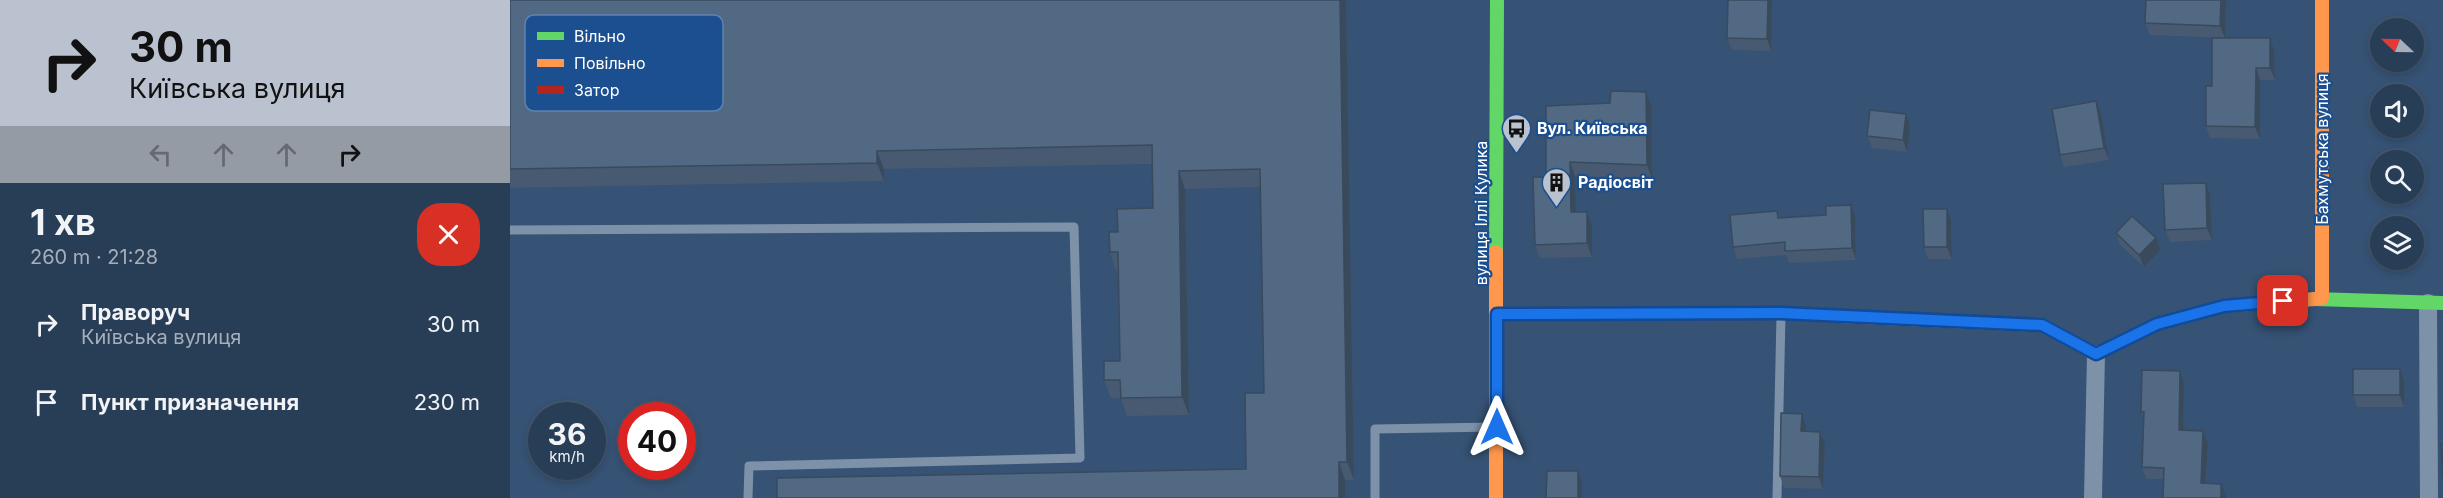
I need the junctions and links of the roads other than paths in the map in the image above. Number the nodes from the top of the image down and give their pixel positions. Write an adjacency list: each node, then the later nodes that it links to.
1 (1497, 0): 7 (street, вулиця Іллі Кулика)
2 (2322, 0): 4 (street, Бахмутська вулиця)
3 (510, 230): 10 (lane)
4 (2322, 298): 5 (street); 8 (street)
5 (2436, 303): 15 (street)
6 (1781, 313): 7 (street); 8 (street); 13 (lane)
7 (1497, 314): 9 (street, вулиця Іллі Кулика)
8 (2096, 354): 14 (street)
9 (1497, 427): 11 (lane); 12 (street, вулиця Іллі Кулика)
10 (748, 498)
11 (1375, 498)
12 (1497, 498)
13 (1778, 498)
14 (2093, 498)
15 (2429, 498)

